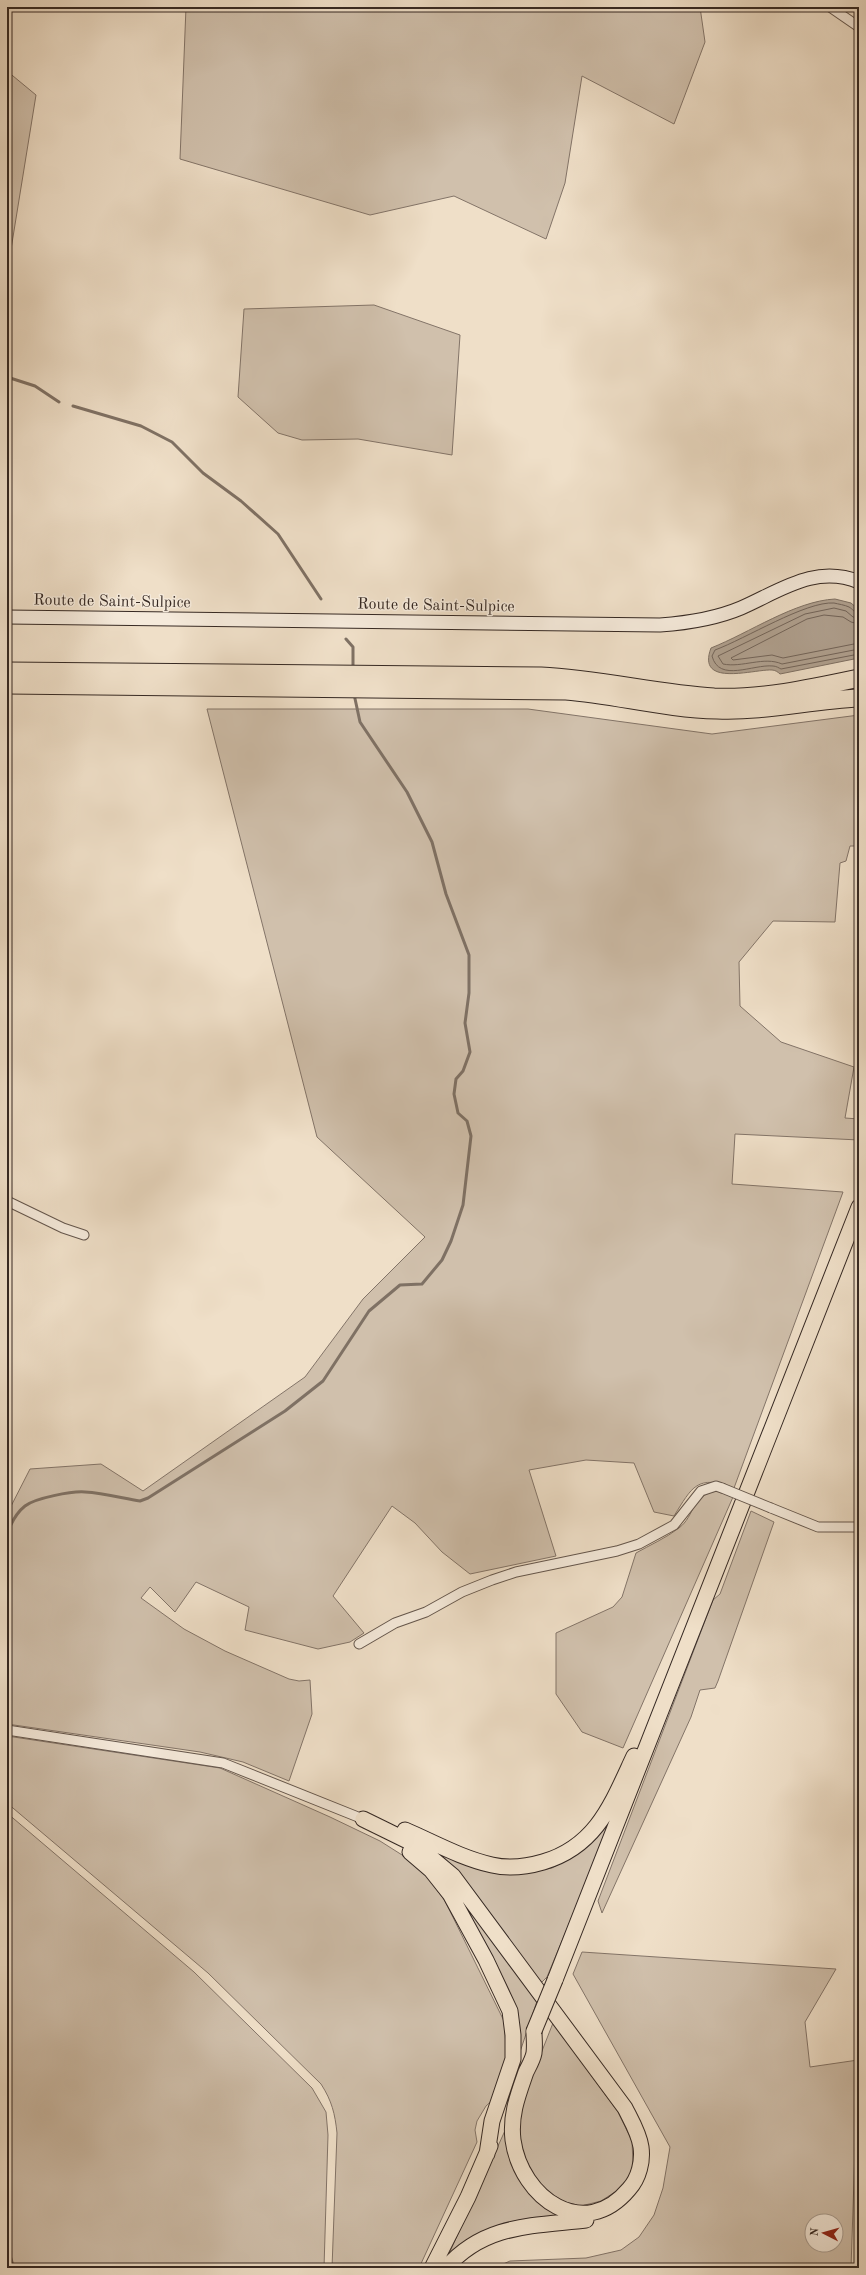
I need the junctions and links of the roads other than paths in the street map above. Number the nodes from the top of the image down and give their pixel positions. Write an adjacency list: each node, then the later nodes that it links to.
1 (830, 7): 2 (street)
2 (859, 27)
3 (857, 582): 4 (street, Route de Saint-Sulpice)
4 (7, 617)
5 (7, 671): 7 (highway)
6 (859, 678): 7 (highway)
7 (355, 681): 8 (highway); 9 (highway)
8 (7, 685)
9 (859, 698)
10 (7, 1201): 12 (street)
11 (859, 1207): 15 (main road)
12 (84, 1235)
13 (859, 1528): 14 (street, bridge)
14 (359, 1644)
15 (677, 1668): 17 (main road); 18 (main road, bridge)
16 (7, 1730): 17 (street)
17 (363, 1819): 19 (main road); 20 (main road)
18 (534, 2031): 19 (main road); 20 (main road)
19 (625, 2108): 22 (main road)
20 (487, 2154): 21 (main road)
21 (432, 2268)
22 (446, 2268)

